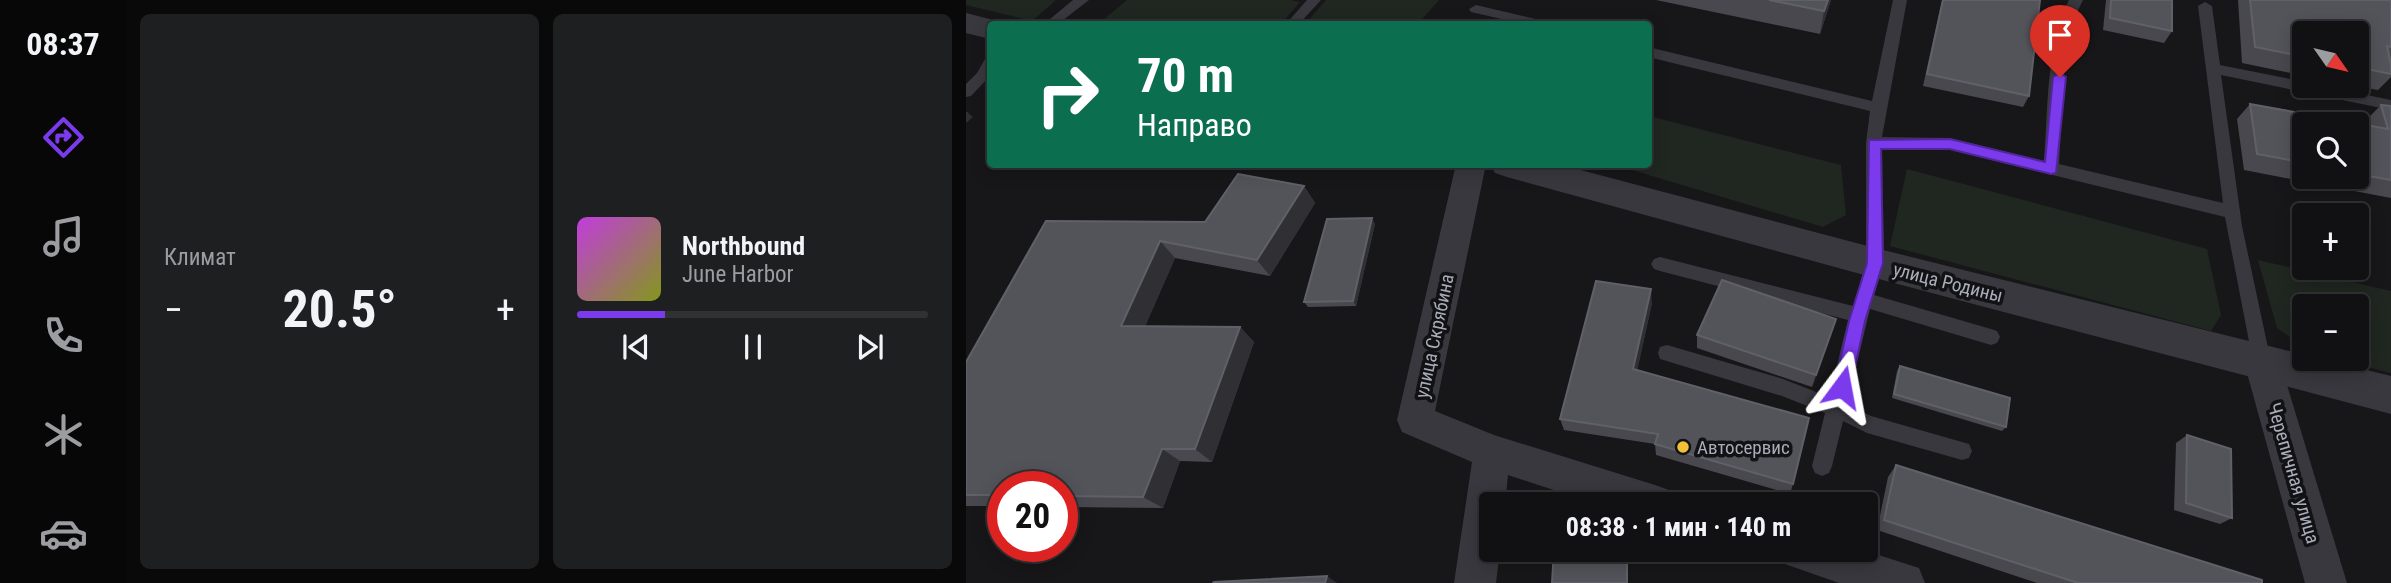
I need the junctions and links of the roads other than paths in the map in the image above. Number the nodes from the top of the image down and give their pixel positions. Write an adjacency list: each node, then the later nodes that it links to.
1 (1082, 0): 7 (lane)
2 (1314, 0): 8 (lane)
3 (1900, 0): 18 (lane)
4 (2076, 0): 22 (lane)
5 (1478, 4): 9 (lane); 10 (lane)
6 (2205, 6): 15 (lane)
7 (1054, 21)
8 (1295, 21)
9 (1470, 21)
10 (1530, 21)
11 (966, 23): 12 (street)
12 (987, 28)
13 (1652, 53): 18 (lane)
14 (987, 68): 16 (lane)
15 (2213, 68): 17 (lane); 23 (lane)
16 (966, 92)
17 (2391, 105)
18 (1878, 108): 19 (lane)
19 (1874, 143): 22 (lane); 24 (lane)
20 (1470, 168): 33 (street, улица Скрябина)
21 (1522, 168): 24 (street, улица Родины)
22 (2051, 169): 23 (lane)
23 (2232, 212): 29 (lane)
24 (1875, 263): 26 (lane); 29 (street, улица Родины)
25 (1660, 264): 26 (lane)
26 (1861, 308): 27 (lane); 31 (lane)
27 (1991, 338)
28 (1667, 353): 31 (lane)
29 (2262, 362): 30 (street, улица Родины); 39 (street, Черепичная улица)
30 (2391, 395)
31 (1838, 408): 32 (lane); 34 (lane)
32 (1962, 451)
33 (1492, 452): 35 (street); 38 (street)
34 (1822, 466)
35 (1618, 492)
36 (1834, 562): 37 (street)
37 (1887, 580)
38 (1475, 583)
39 (2326, 583)

